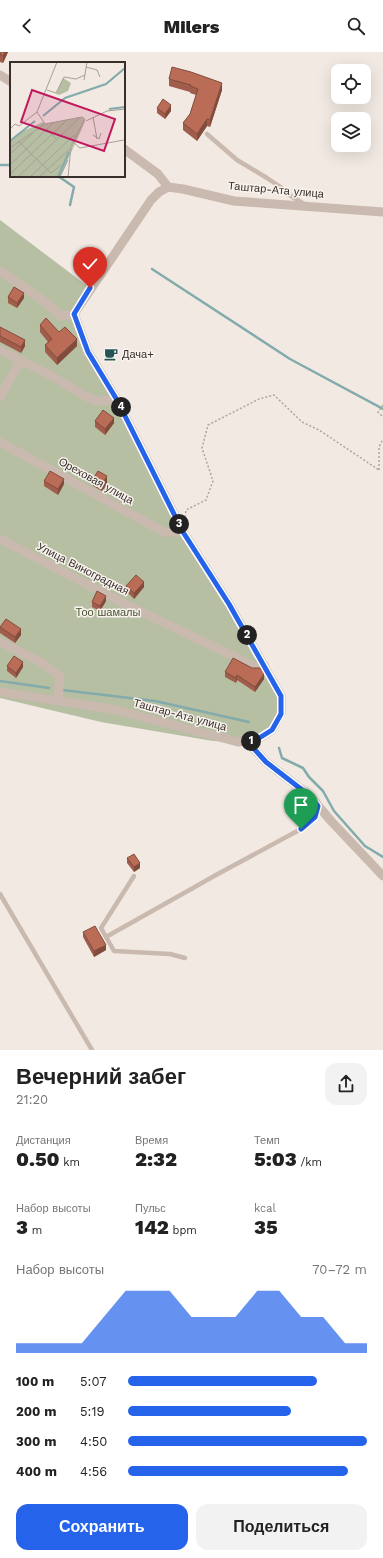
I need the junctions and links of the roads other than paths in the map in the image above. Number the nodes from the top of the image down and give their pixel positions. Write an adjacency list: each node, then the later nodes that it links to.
1 (0, 75): 2 (street)
2 (10, 81)
3 (207, 134): 6 (lane)
4 (125, 150): 5 (street)
5 (168, 187): 6 (street, Таштар-Ата улица); 9 (street)
6 (306, 205): 7 (street, Таштар-Ата улица)
7 (383, 212)
8 (0, 271): 9 (street)
9 (74, 314): 13 (street, Таштар-Ата улица)
10 (0, 350): 11 (street)
11 (20, 361): 12 (street); 13 (street)
12 (0, 397)
13 (117, 400): 15 (street, Таштар-Ата улица)
14 (0, 442): 15 (street, Ореховая улица)
15 (183, 532): 18 (street, Таштар-Ата улица)
16 (0, 539): 18 (street, Улица Виноградная)
17 (0, 642): 20 (street)
18 (264, 665): 21 (street, Таштар-Ата улица)
19 (0, 692): 20 (street, Таштар-Ата улица)
20 (58, 701): 21 (street, Таштар-Ата улица)
21 (247, 741): 22 (street)
22 (318, 806): 24 (street); 26 (lane)
23 (134, 876): 26 (lane)
24 (383, 876)
25 (0, 894): 28 (lane)
26 (106, 937): 27 (lane)
27 (185, 958)
28 (92, 1050)

